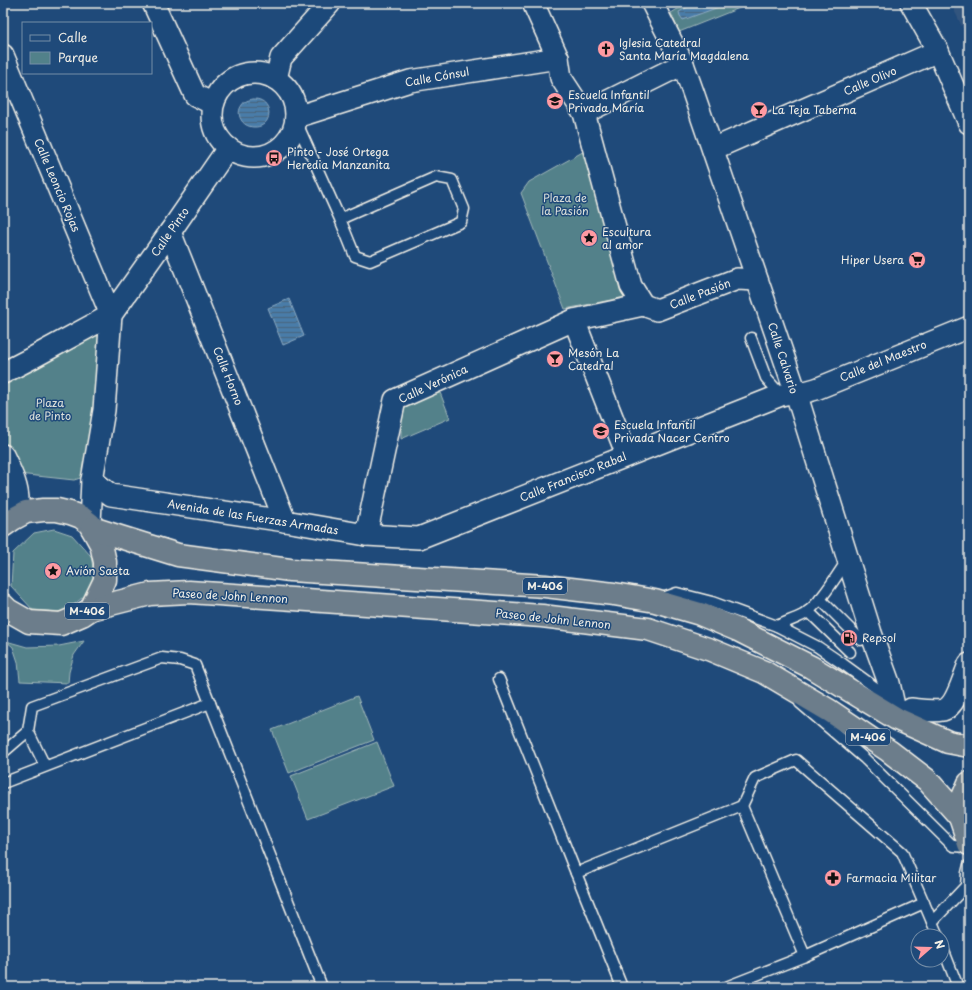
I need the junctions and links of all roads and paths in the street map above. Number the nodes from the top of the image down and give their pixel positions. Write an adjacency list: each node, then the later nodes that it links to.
1 (153, 3): 11 (street)
2 (330, 3): 10 (street)
3 (533, 3): 8 (street)
4 (652, 3): 9 (street, Calle Calvario)
5 (911, 3): 6 (street)
6 (938, 51): 14 (street); 16 (street, Calle Olivo)
7 (3, 55): 21 (street, Calle Leoncio Rojas)
8 (558, 58): 12 (street); 13 (street, Calle Cónsul)
9 (683, 64): 12 (street); 16 (street, Calle Calvario)
10 (276, 79): 11 (street); 13 (street)
11 (213, 104): 15 (street)
12 (584, 113): 20 (street)
13 (296, 119): 15 (street); 17 (lane)
14 (969, 123)
15 (228, 148): 18 (street, Calle Pinto)
16 (713, 149): 19 (street, Calle Calvario)
17 (340, 219): 17 (lane)
18 (170, 232): 21 (street, Calle Pinto); 30 (street, Calle Horno)
19 (757, 280): 20 (street, Calle Pasión); 26 (street, Calle Calvario)
20 (643, 305): 22 (street)
21 (112, 315): 25 (street); 29 (street)
22 (574, 320): 28 (street); 33 (street, Calle Verónica)
23 (969, 327): 26 (street, Calle del Maestro)
24 (751, 338): 26 (lane)
25 (3, 373)
26 (788, 394): 28 (street, Calle Francisco Rabal); 35 (street, Calle Calvario)
27 (3, 455): 31 (street)
28 (627, 456): 34 (street, Calle Francisco Rabal)
29 (92, 480): 30 (street, Avenida de las Fuerzas Armadas); 32 (street)
30 (285, 521): 33 (street, Avenida de las Fuerzas Armadas)
31 (8, 523): 32 (highway, M-406)
32 (91, 526): 37 (highway, M-406); 39 (highway, M-406)
33 (366, 535): 34 (street, Avenida de las Fuerzas Armadas)
34 (419, 538)
35 (848, 559): 36 (lane); 42 (street, Calle Calvario)
36 (820, 599): 40 (lane); 42 (lane)
37 (655, 601): 41 (lane); 49 (highway, M-406)
38 (3, 606): 39 (highway, M-406)
39 (91, 609): 46 (highway, Paseo de John Lennon / M-406)
40 (808, 612): 41 (lane); 43 (lane)
41 (777, 626): 44 (lane)
42 (866, 637): 43 (lane); 49 (street, Calle Calvario)
43 (850, 652): 44 (lane)
44 (843, 664): 49 (lane)
45 (969, 664): 49 (street)
46 (764, 672): 57 (highway, Paseo de John Lennon / M-406); 59 (lane)
47 (499, 679): 61 (lane)
48 (210, 703): 50 (lane); 53 (lane); 67 (lane)
49 (888, 714): 51 (highway, M-406)
50 (28, 731): 52 (lane); 53 (lane)
51 (969, 746)
52 (3, 752)
53 (45, 766): 54 (lane)
54 (3, 783)
55 (969, 783): 57 (highway, M-406)
56 (742, 806): 61 (lane); 62 (lane); 65 (lane)
57 (960, 817): 58 (highway, M-406)
58 (969, 844)
59 (969, 847)
60 (969, 865): 63 (lane)
61 (576, 873): 68 (lane)
62 (924, 903): 63 (lane); 65 (lane)
63 (932, 922): 64 (lane)
64 (935, 928)
65 (804, 956): 69 (lane)
66 (950, 966): 70 (lane)
67 (322, 987)
68 (622, 987)
69 (726, 987)
70 (958, 987)

